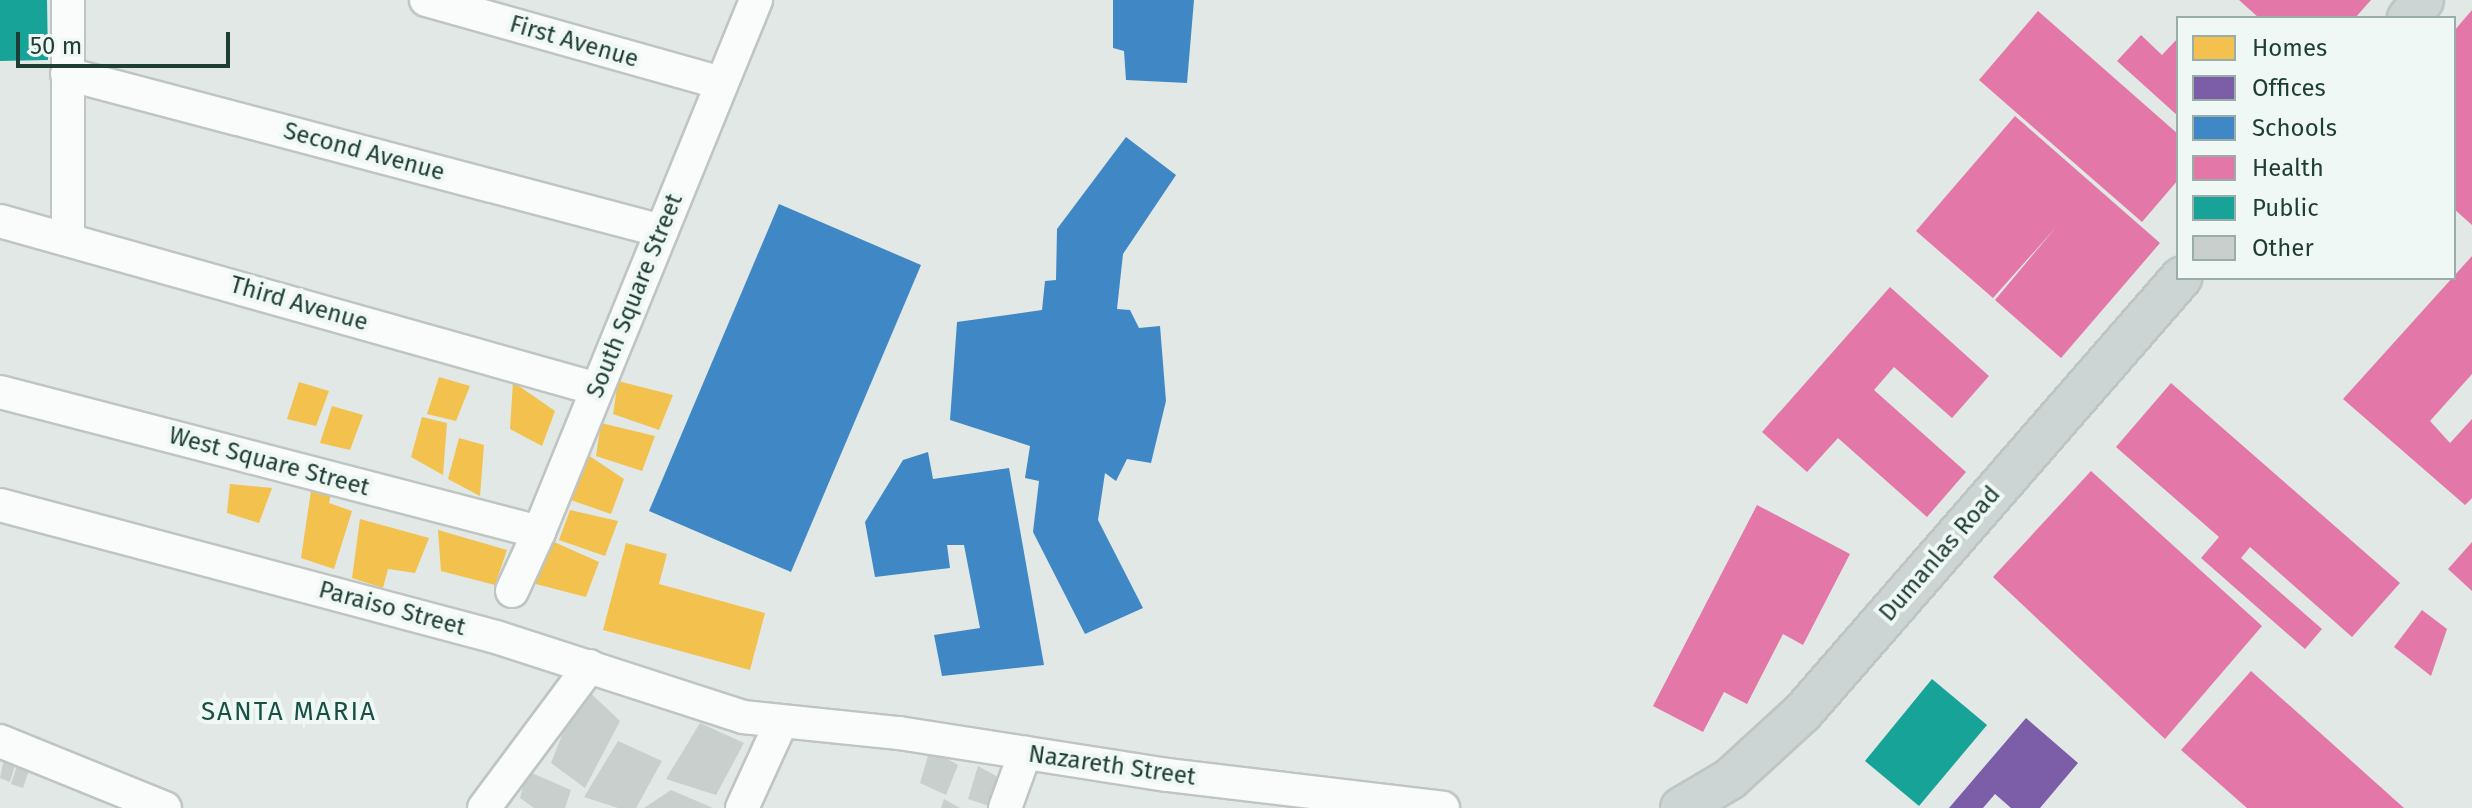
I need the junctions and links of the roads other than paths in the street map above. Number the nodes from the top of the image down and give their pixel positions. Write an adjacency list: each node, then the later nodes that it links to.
1 (68, 0): 6 (street)
2 (426, 0): 7 (street, First Avenue)
3 (756, 0): 7 (street, South Square Street)
4 (2423, 0): 5 (main road)
5 (2410, 16)
6 (67, 74): 9 (street, Second Avenue); 10 (street)
7 (722, 83): 9 (street, South Square Street)
8 (0, 221): 10 (street, Third Avenue)
9 (662, 231): 12 (street, South Square Street)
10 (68, 239): 12 (street, Third Avenue)
11 (2179, 280): 26 (main road, Dumanlas Road)
12 (597, 389): 15 (street, South Square Street)
13 (0, 392): 15 (street, West Square Street)
14 (0, 505): 17 (street, Paraiso Street)
15 (539, 532): 16 (street, South Square Street)
16 (512, 591)
17 (590, 666): 18 (street, Paraiso Street); 22 (street)
18 (781, 723): 20 (street, Nazareth Street); 23 (street)
19 (0, 741): 21 (street)
20 (1025, 753): 24 (street); 25 (street, Nazareth Street)
21 (165, 808)
22 (484, 808)
23 (742, 808)
24 (1005, 808)
25 (1443, 808)
26 (1681, 808)

